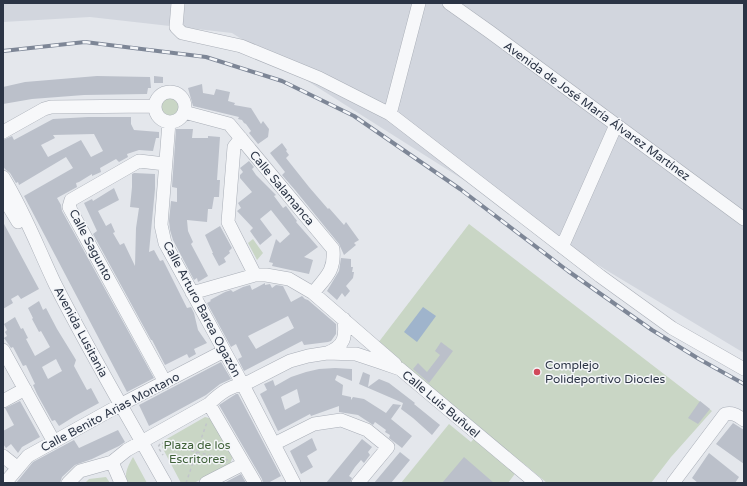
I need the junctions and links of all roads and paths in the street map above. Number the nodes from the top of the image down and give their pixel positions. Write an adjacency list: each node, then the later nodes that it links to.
1 (178, 3): 6 (street)
2 (419, 3): 6 (street)
3 (449, 3): 8 (street, Avenida de José María Álvarez Martínez)
4 (154, 106): 5 (street); 7 (street); 9 (street)
5 (184, 112): 7 (street); 10 (street, Calle Salamanca)
6 (390, 114): 15 (street)
7 (169, 122): 11 (street, Calle Arturo Barea Ogazón)
8 (616, 125): 14 (street, Avenida de José María Álvarez Martínez); 15 (street)
9 (3, 132)
10 (241, 138): 16 (street); 19 (street, Calle Salamanca)
11 (165, 164): 18 (street, Calle Arturo Barea Ogazón); 26 (street, Calle Sagunto)
12 (3, 177): 17 (street, Avenida Lusitania)
13 (3, 197): 17 (street)
14 (744, 219)
15 (562, 247): 25 (street)
16 (255, 275): 18 (street); 19 (street)
17 (60, 292): 31 (street, Avenida Lusitania)
18 (192, 293): 22 (street, Calle Arturo Barea Ogazón)
19 (313, 293): 20 (street)
20 (344, 319): 23 (street); 24 (street)
21 (3, 350): 28 (street)
22 (224, 351): 26 (street, Calle Benito Arias Montano); 27 (street, Calle Arturo Barea Ogazón)
23 (327, 353): 24 (street, Calle Luis Buñuel); 27 (street, Calle Luis Buñuel)
24 (400, 369): 54 (street, Calle Luis Buñuel)
25 (744, 369)
26 (165, 382): 31 (street, Calle Benito Arias Montano)
27 (243, 385): 30 (street); 37 (street, Calle Arturo Barea Ogazón)
28 (25, 390): 29 (street); 36 (street)
29 (3, 401)
30 (209, 404): 35 (street); 41 (street)
31 (120, 405): 35 (street, Avenida Lusitania); 36 (street, Calle Benito Arias Montano)
32 (209, 418): 38 (path)
33 (744, 420): 44 (street)
34 (162, 440): 38 (path)
35 (142, 441): 40 (street); 49 (street, Avenida Lusitania)
36 (54, 442): 42 (street, Calle Benito Arias Montano)
37 (274, 444): 43 (street, Calle Arturo Barea Ogazón); 53 (street)
38 (197, 452): 41 (path); 50 (path)
39 (3, 456): 42 (street)
40 (112, 462): 46 (street); 47 (street); 48 (street)
41 (237, 462): 51 (street); 52 (street)
42 (18, 468): 45 (street, Calle Benito Arias Montano)
43 (289, 481)
44 (678, 481)
45 (5, 483)
46 (68, 483)
47 (78, 483)
48 (121, 483)
49 (165, 483)
50 (186, 483)
51 (206, 483)
52 (254, 483)
53 (358, 483)
54 (536, 483)

